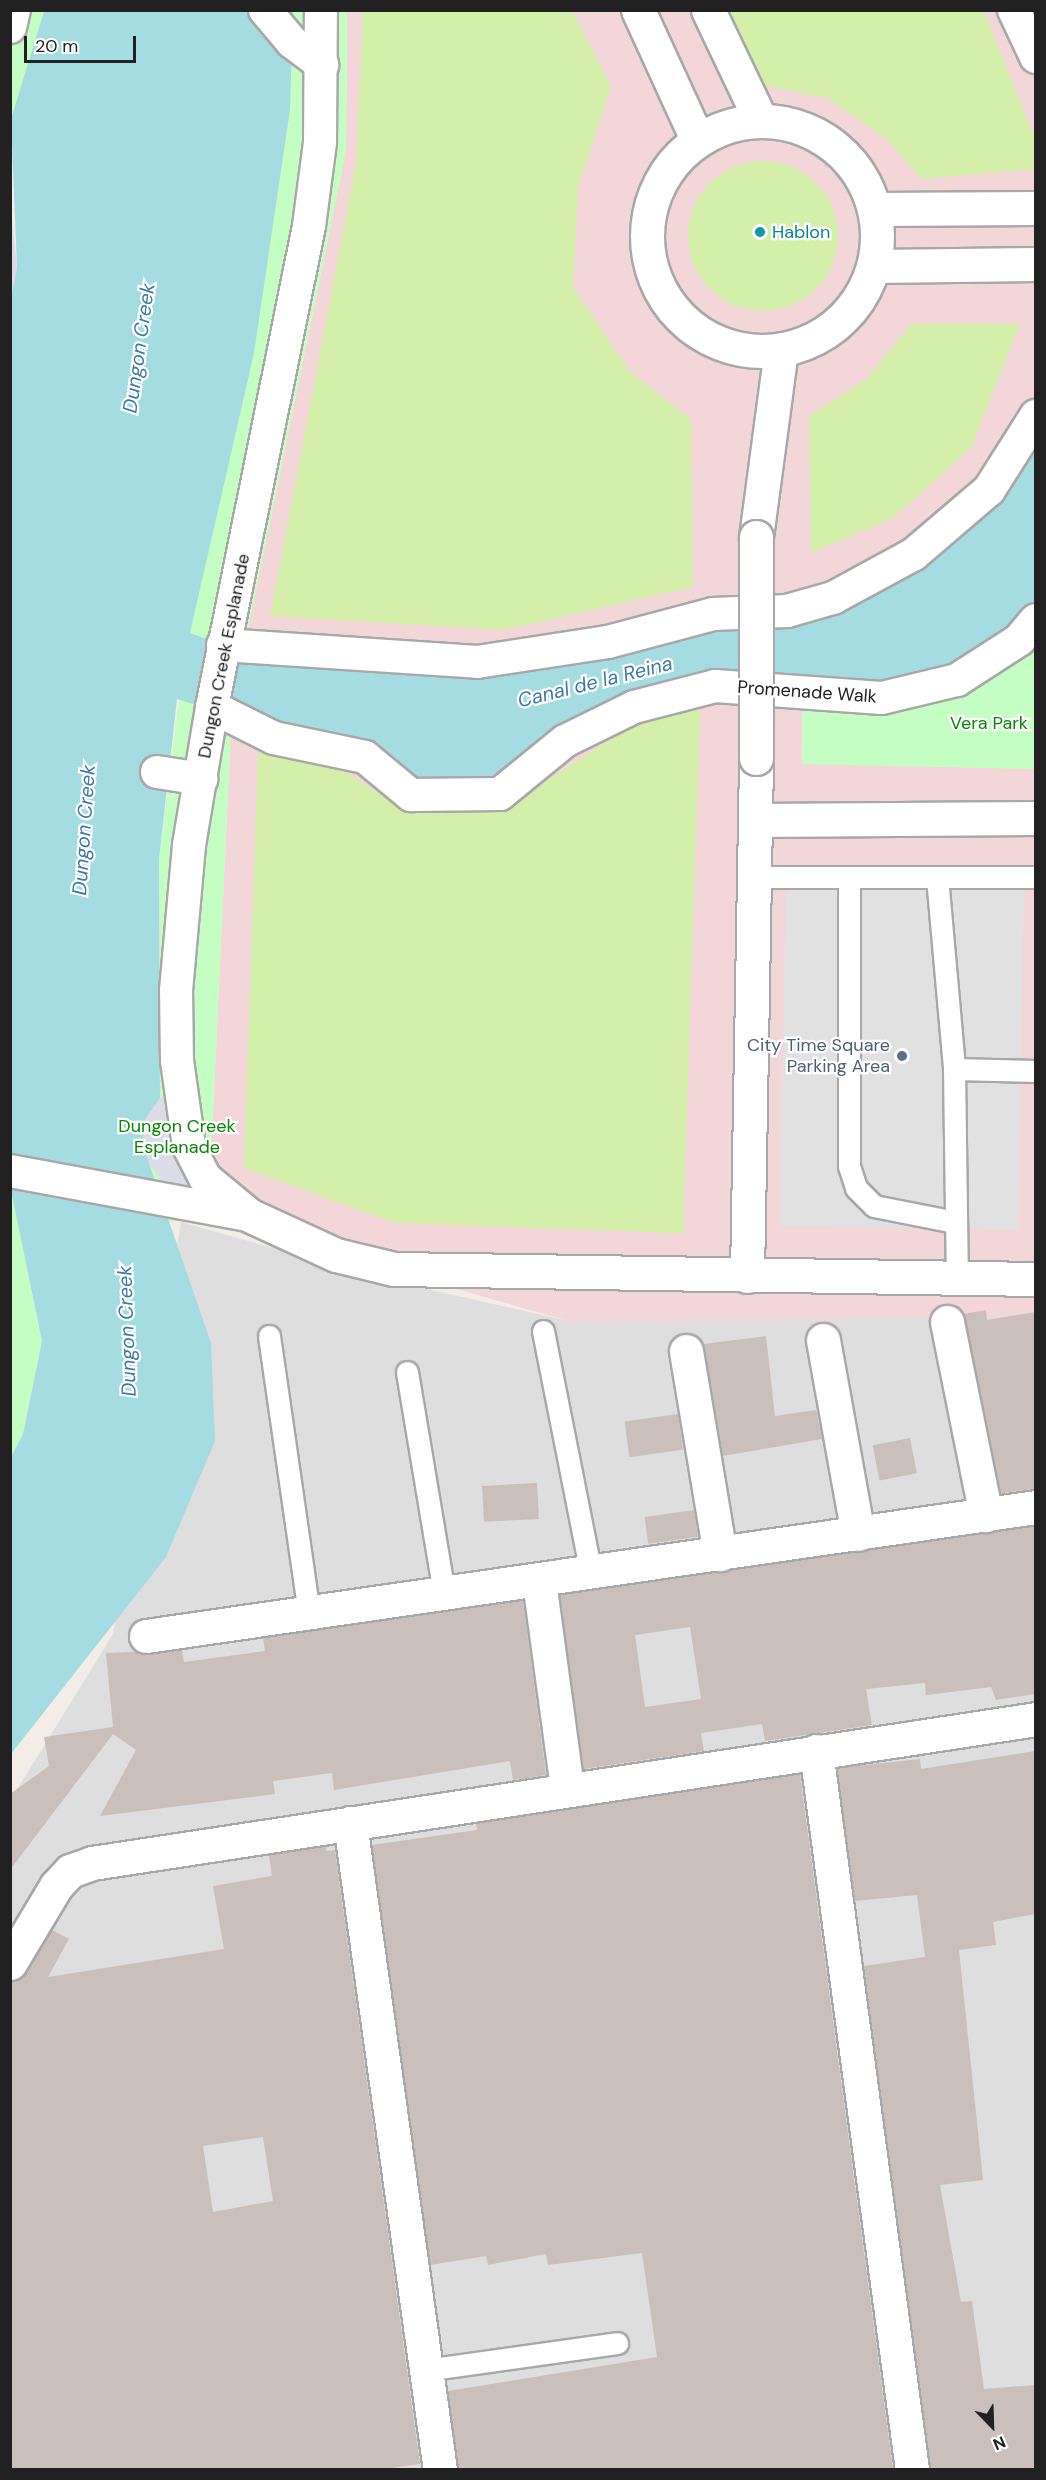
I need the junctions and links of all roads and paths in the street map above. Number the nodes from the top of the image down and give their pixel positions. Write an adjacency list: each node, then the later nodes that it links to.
1 (14, 10): 7 (street)
2 (265, 10): 9 (street)
3 (321, 10): 9 (street, Dungon Creek Esplanade)
4 (638, 10): 11 (street)
5 (708, 10): 10 (street)
6 (1014, 10): 8 (street)
7 (10, 27)
8 (1035, 57)
9 (322, 65): 19 (street, Dungon Creek Esplanade)
10 (760, 119): 11 (street); 13 (street)
11 (698, 139): 16 (street)
12 (1035, 208): 13 (street)
13 (877, 209): 15 (street)
14 (1035, 264): 15 (street)
15 (875, 266): 16 (street)
16 (781, 350): 24 (street, bridge)
17 (1035, 416): 19 (street)
18 (1035, 620): 20 (street, Promenade Walk)
19 (223, 645): 20 (street, Dungon Creek Esplanade)
20 (212, 707): 22 (street, Dungon Creek Esplanade)
21 (157, 772): 22 (street)
22 (201, 779): 32 (street, Dungon Creek Esplanade)
23 (1035, 818): 24 (street)
24 (756, 820): 25 (street)
25 (755, 877): 26 (lane); 34 (street)
26 (849, 877): 27 (lane); 33 (lane)
27 (937, 877): 28 (lane); 29 (lane)
28 (1035, 877)
29 (954, 1069): 30 (lane); 33 (lane)
30 (1035, 1071)
31 (10, 1171): 32 (street)
32 (251, 1215): 34 (street)
33 (955, 1222): 35 (lane)
34 (747, 1276): 35 (street)
35 (957, 1279): 36 (street)
36 (1035, 1280)
37 (947, 1322): 44 (street)
38 (543, 1331): 47 (lane)
39 (269, 1336): 50 (lane)
40 (824, 1340): 45 (street)
41 (686, 1351): 46 (street)
42 (406, 1372): 49 (lane)
43 (1035, 1507): 44 (street)
44 (986, 1515): 45 (street)
45 (858, 1534): 46 (street)
46 (720, 1554): 47 (street)
47 (591, 1573): 48 (street)
48 (539, 1581): 49 (street); 54 (street)
49 (444, 1593): 50 (street)
50 (309, 1612): 51 (street)
51 (146, 1636)
52 (1035, 1719): 53 (street)
53 (816, 1751): 54 (street); 60 (street)
54 (567, 1787): 55 (street)
55 (350, 1823): 56 (street); 58 (street)
56 (10, 1963)
57 (617, 2343): 58 (lane)
58 (426, 2370): 59 (street)
59 (440, 2469)
60 (912, 2469)

